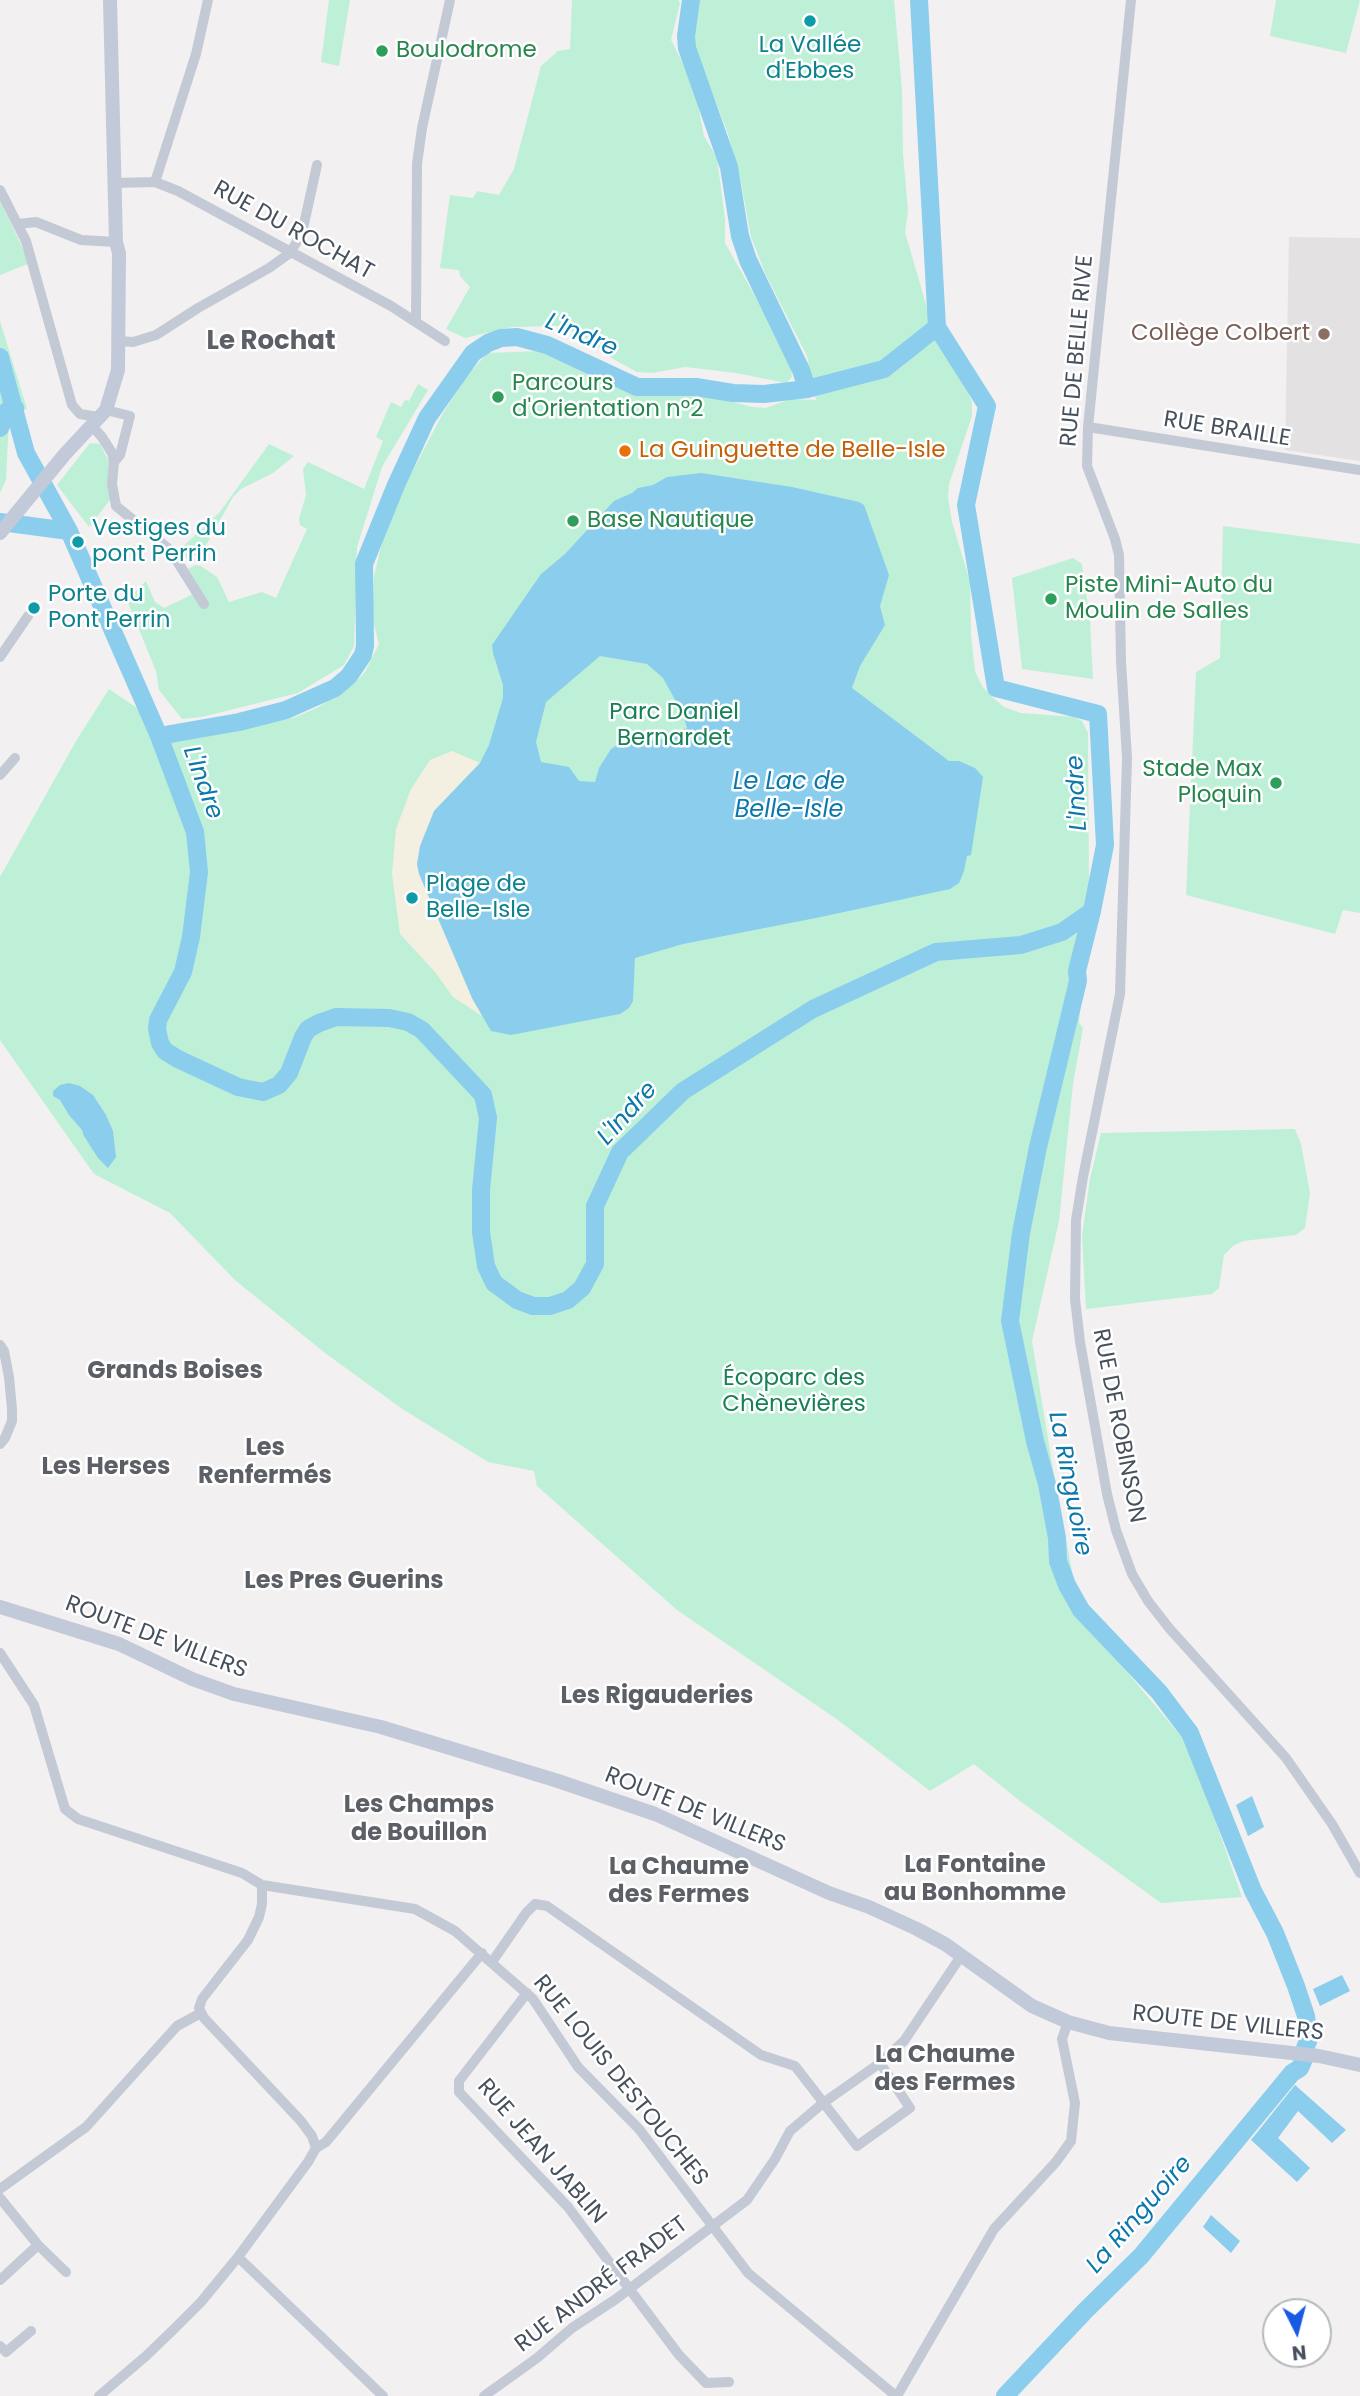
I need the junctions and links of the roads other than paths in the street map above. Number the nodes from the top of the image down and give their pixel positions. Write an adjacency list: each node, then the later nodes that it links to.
1 (110, 0): 7 (main road)
2 (208, 0): 6 (street)
3 (450, 0): 12 (street)
4 (1130, 0): 16 (street, RUE DE BELLE RIVE)
5 (317, 165): 11 (street)
6 (155, 182): 7 (street, RUE DU ROCHAT); 11 (street, RUE DU ROCHAT)
7 (114, 183): 10 (main road)
8 (0, 190): 9 (street)
9 (18, 224): 10 (street); 15 (street)
10 (116, 242): 13 (main road); 15 (main road)
11 (290, 253): 12 (street, RUE DU ROCHAT); 13 (street)
12 (416, 323): 14 (street, RUE DU ROCHAT)
13 (120, 341): 15 (main road)
14 (445, 341)
15 (98, 418): 17 (street); 17 (street); 19 (main road)
16 (1088, 427): 18 (street, RUE BRAILLE); 25 (street, RUE DE BELLE RIVE)
17 (114, 462): 20 (street)
18 (1360, 470)
19 (0, 533)
20 (204, 604)
21 (28, 617): 22 (street)
22 (0, 657)
23 (15, 758): 24 (street)
24 (0, 775)
25 (1120, 995): 30 (street, RUE DE ROBINSON)
26 (0, 1345): 27 (street)
27 (0, 1444)
28 (0, 1607): 33 (main road, ROUTE DE VILLERS)
29 (0, 1653): 31 (street, RUE LOUIS DESTOUCHES)
30 (1360, 1873)
31 (262, 1885): 32 (street, RUE LOUIS DESTOUCHES); 36 (street)
32 (482, 1953): 34 (street, RUE LOUIS DESTOUCHES); 41 (street)
33 (961, 1956): 37 (main road, ROUTE DE VILLERS); 38 (street, RUE ANDRÉ FRADET)
34 (492, 1962): 35 (street, RUE LOUIS DESTOUCHES); 40 (street)
35 (527, 1993): 44 (street, RUE LOUIS DESTOUCHES); 49 (street, RUE JEAN JABLIN)
36 (201, 2013): 41 (street); 42 (street)
37 (1068, 2022): 39 (main road, ROUTE DE VILLERS); 56 (street)
38 (880, 2063): 40 (street, RUE ANDRÉ FRADET); 40 (street)
39 (1360, 2065)
40 (823, 2103): 44 (street, RUE ANDRÉ FRADET)
41 (316, 2148): 46 (street)
42 (0, 2189)
43 (0, 2198): 45 (street)
44 (711, 2227): 49 (street, RUE ANDRÉ FRADET); 56 (street, RUE LOUIS DESTOUCHES)
45 (38, 2245): 47 (street); 48 (street)
46 (238, 2257): 53 (street); 54 (street)
47 (66, 2272)
48 (0, 2280)
49 (629, 2289): 52 (street, RUE JEAN JABLIN); 55 (street, RUE ANDRÉ FRADET)
50 (31, 2331): 51 (street)
51 (0, 2346)
52 (729, 2382)
53 (99, 2396)
54 (383, 2396)
55 (484, 2396)
56 (896, 2396)

